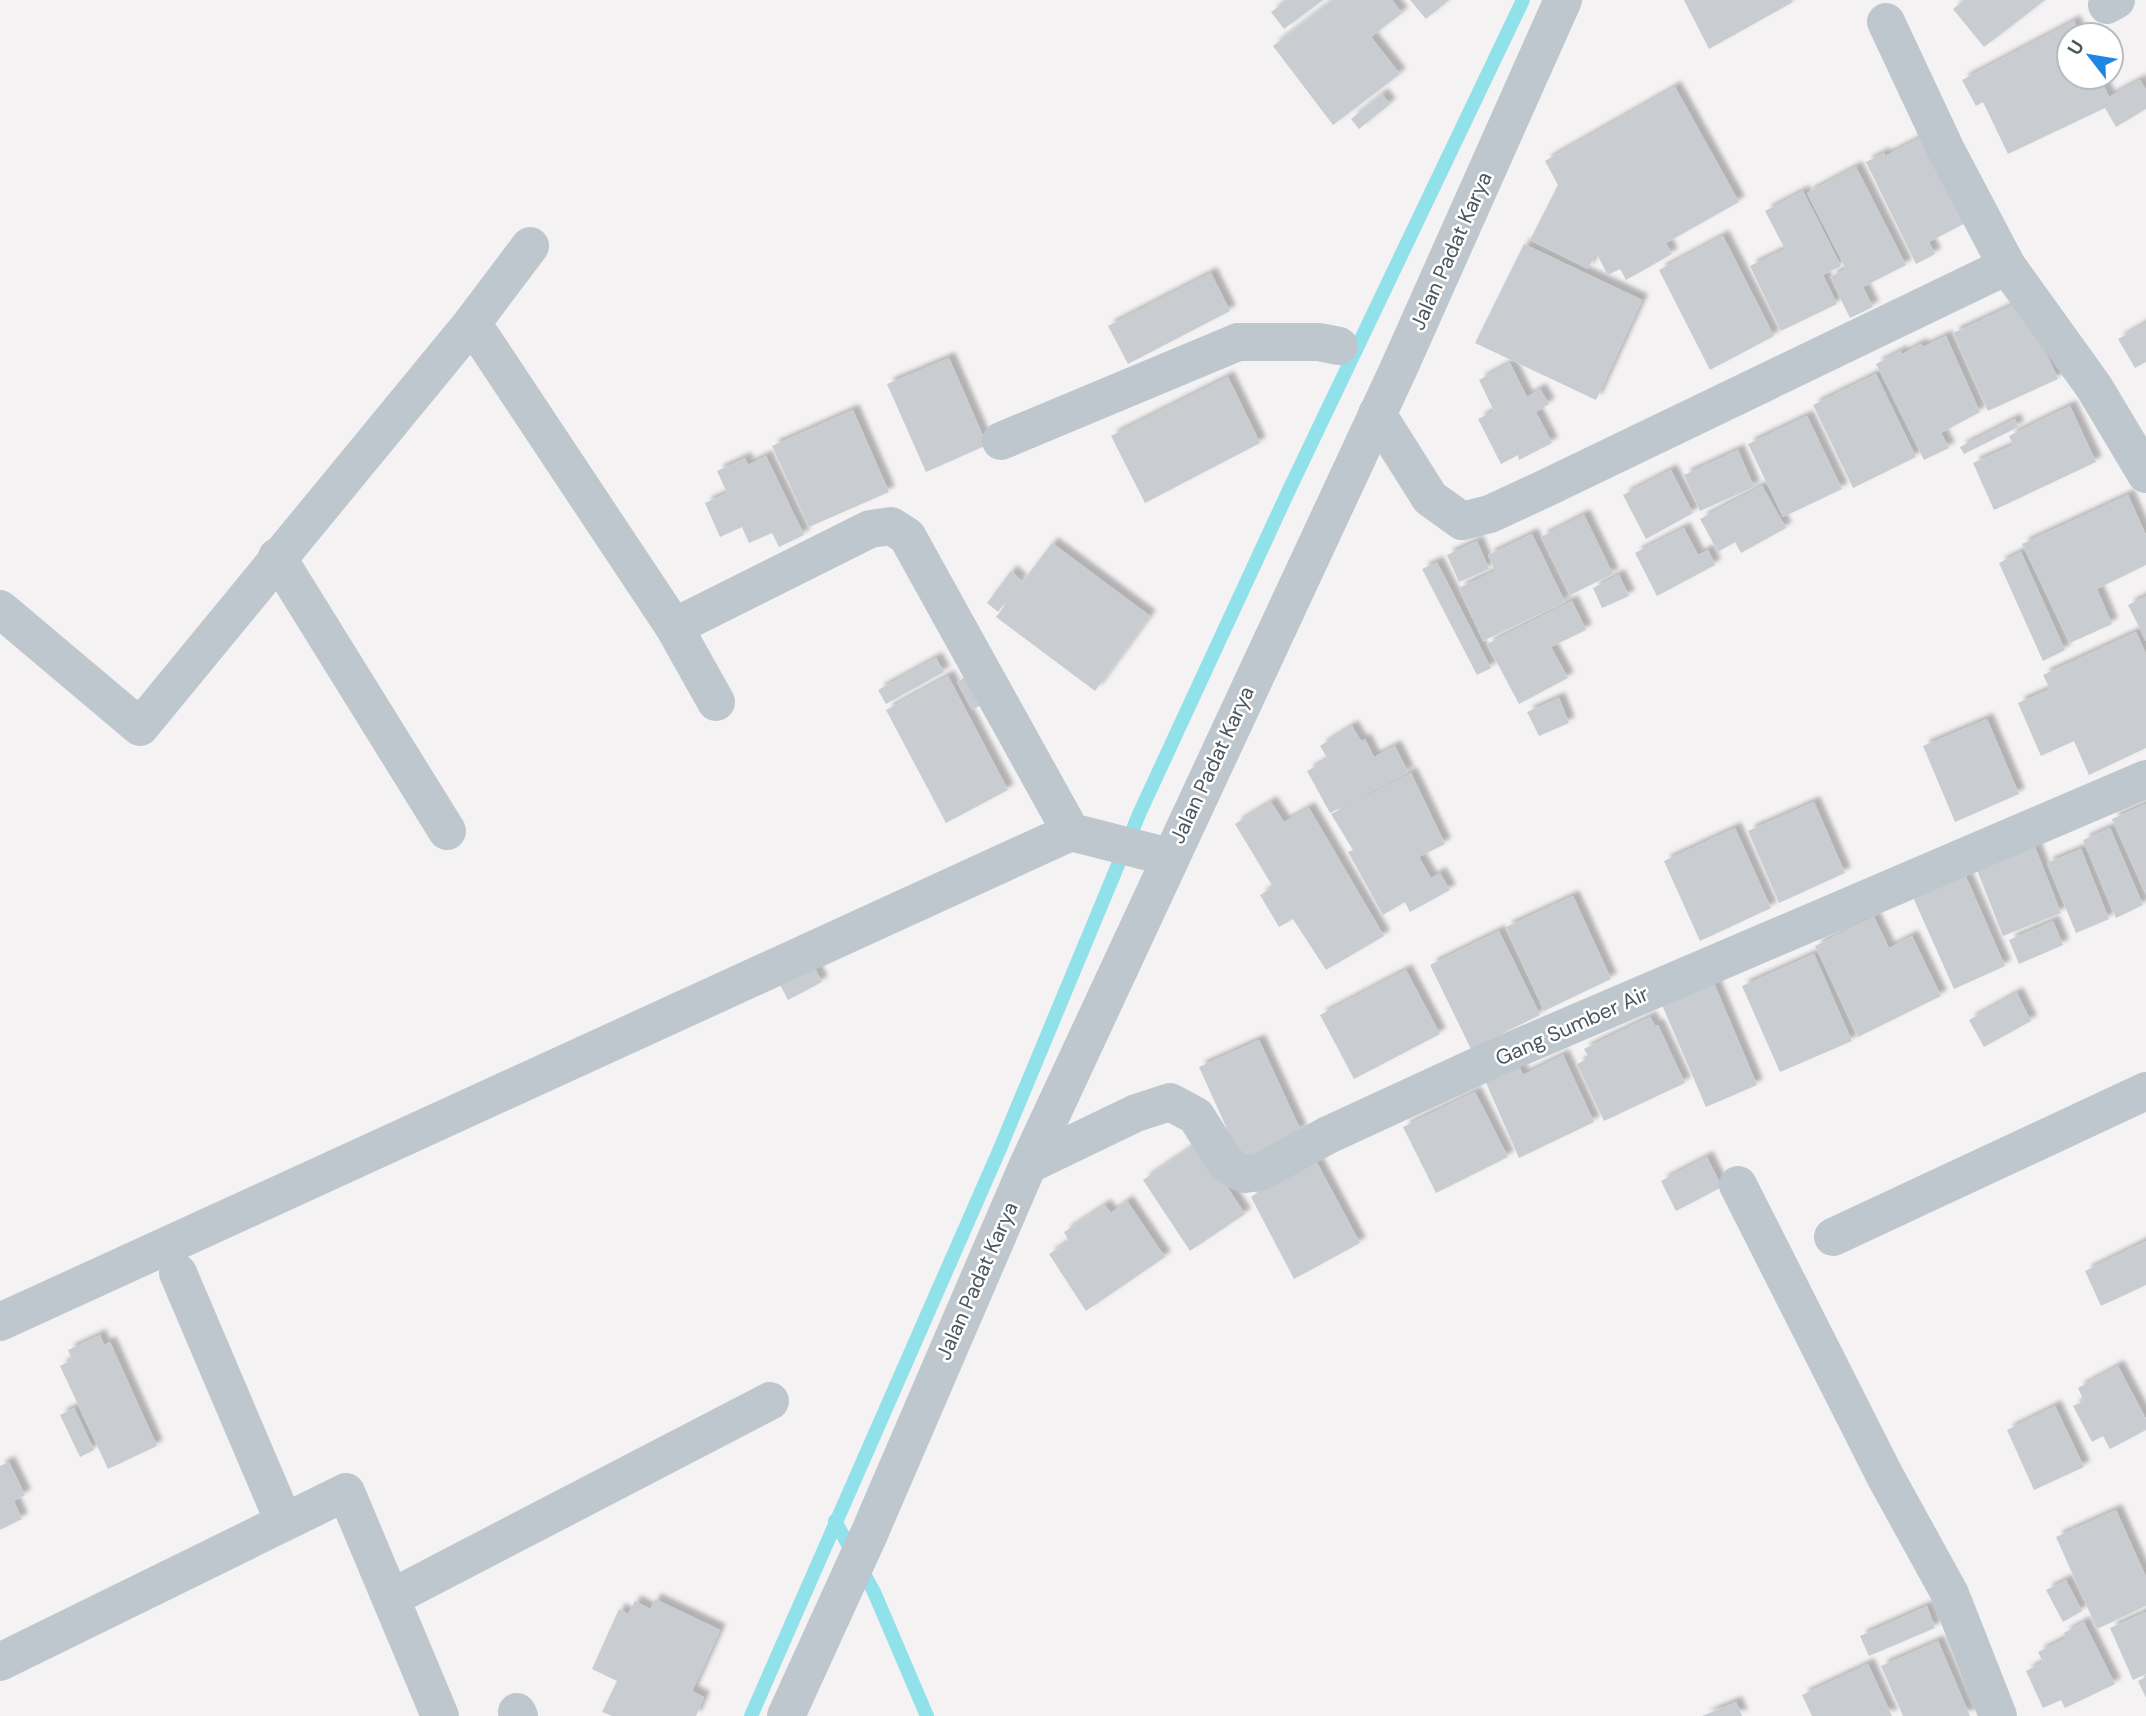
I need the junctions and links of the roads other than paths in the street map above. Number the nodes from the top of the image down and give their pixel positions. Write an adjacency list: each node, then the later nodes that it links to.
1 (1563, 0): 7 (street, Jalan Padat Karya)
2 (1886, 22): 4 (street)
3 (530, 246): 5 (street)
4 (2007, 266): 7 (street); 9 (street)
5 (471, 323): 10 (street); 12 (street)
6 (1339, 346): 8 (street)
7 (1377, 414): 17 (street, Jalan Padat Karya)
8 (1001, 441)
9 (2146, 474)
10 (277, 557): 11 (street); 15 (street)
11 (0, 609)
12 (674, 627): 13 (street); 16 (street)
13 (716, 702)
14 (2146, 779): 19 (street, Gang Sumber Air)
15 (447, 831)
16 (1086, 835): 17 (street); 23 (street)
17 (1158, 854): 19 (street, Jalan Padat Karya)
18 (2146, 1091): 21 (street)
19 (1028, 1165): 29 (street, Jalan Padat Karya)
20 (1738, 1185): 30 (street)
21 (1833, 1237)
22 (178, 1273): 25 (street)
23 (0, 1322)
24 (770, 1401): 26 (street)
25 (284, 1522): 26 (street); 27 (street)
26 (391, 1598): 28 (street)
27 (0, 1662)
28 (440, 1716)
29 (786, 1716)
30 (1998, 1716)

